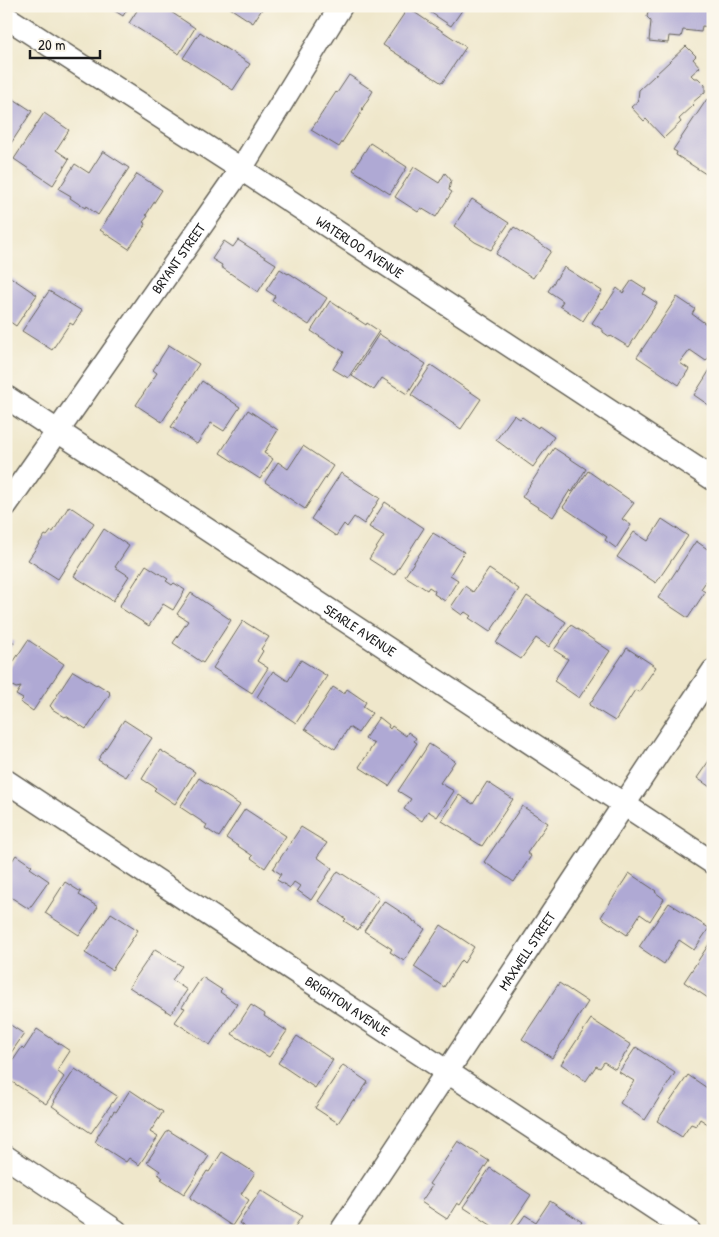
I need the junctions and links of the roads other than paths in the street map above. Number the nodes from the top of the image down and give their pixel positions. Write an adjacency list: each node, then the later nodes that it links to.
1 (341, 6): 3 (street, BRYANT STREET)
2 (6, 17): 3 (street, WATERLOO AVENUE)
3 (240, 168): 5 (street, BRYANT STREET); 6 (street, WATERLOO AVENUE)
4 (6, 397): 5 (street, SEARLE AVENUE)
5 (57, 430): 7 (street, BRYANT STREET); 10 (street, SEARLE AVENUE)
6 (713, 479)
7 (6, 505)
8 (713, 671): 10 (street, MAXWELL STREET)
9 (6, 780): 12 (street, BRIGHTON AVENUE)
10 (624, 804): 11 (street, SEARLE AVENUE); 12 (street, MAXWELL STREET)
11 (713, 863)
12 (448, 1072): 15 (street, MAXWELL STREET); 16 (street, BRIGHTON AVENUE)
13 (6, 1157): 14 (street)
14 (116, 1231)
15 (341, 1231)
16 (689, 1231)

